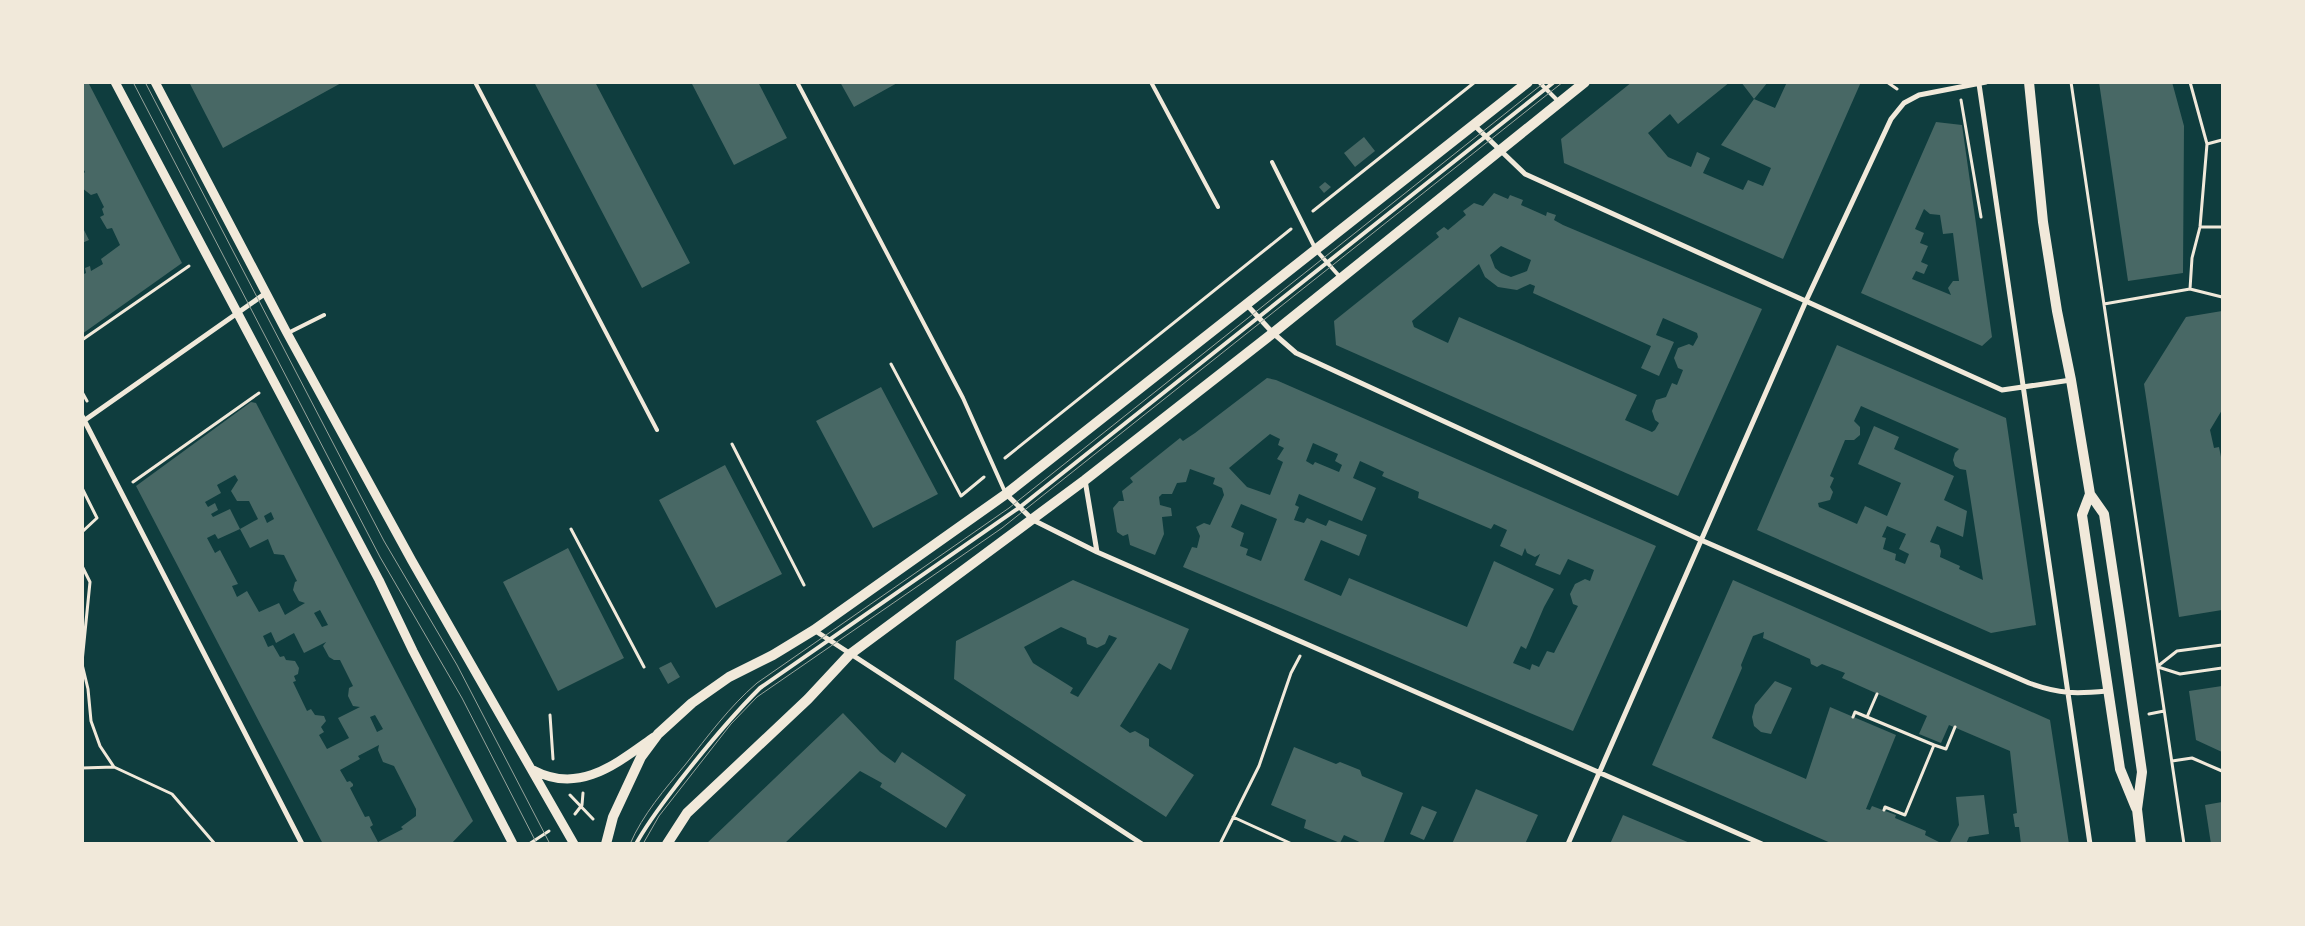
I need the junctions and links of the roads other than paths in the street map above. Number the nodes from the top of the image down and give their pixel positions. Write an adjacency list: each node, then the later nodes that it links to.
1 (115, 82): 26 (street)
2 (155, 82): 23 (street)
3 (475, 82): 34 (lane)
4 (797, 82): 36 (lane)
5 (1151, 82): 19 (lane)
6 (1528, 82): 15 (main road)
7 (1539, 82): 13 (lane)
8 (1554, 82): 13 (lane)
9 (1585, 82): 14 (main road)
10 (1986, 82): 12 (street)
11 (2029, 82): 31 (main road)
12 (1979, 84): 24 (street); 32 (street)
13 (1546, 89): 14 (lane); 16 (lane)
14 (1560, 102): 17 (main road)
15 (1475, 126): 16 (street); 20 (main road)
16 (1485, 136): 17 (street); 21 (lane)
17 (1499, 150): 22 (main road); 24 (street)
18 (1272, 162): 20 (lane)
19 (1218, 208)
20 (1316, 250): 21 (lane); 25 (main road)
21 (1327, 263): 22 (lane); 28 (lane)
22 (1340, 277): 30 (main road)
23 (266, 293): 26 (street); 29 (street)
24 (1806, 301): 32 (street); 40 (street)
25 (1247, 305): 28 (street); 36 (main road)
26 (236, 314): 33 (street); 52 (street)
27 (324, 315): 29 (lane)
28 (1259, 318): 30 (street); 38 (lane)
29 (287, 333): 48 (street)
30 (1273, 333): 35 (main road); 40 (street)
31 (2071, 380): 32 (street); 37 (main road)
32 (2024, 387): 46 (street)
33 (84, 418): 51 (street)
34 (657, 430)
35 (1086, 480): 39 (main road); 41 (street)
36 (1006, 494): 38 (street); 42 (main road)
37 (2090, 494): 45 (main road); 50 (main road)
38 (1020, 507): 39 (street); 43 (lane)
39 (1033, 520): 41 (street); 44 (main road)
40 (1701, 540): 46 (street); 49 (street)
41 (1098, 552): 49 (street)
42 (814, 630): 43 (street); 47 (main road)
43 (828, 640): 44 (street); 55 (lane)
44 (849, 655): 56 (main road); 57 (street)
45 (2107, 691): 46 (street); 50 (main road)
46 (2068, 694): 60 (street)
47 (658, 734): 48 (street); 54 (main road)
48 (532, 770): 53 (street)
49 (1598, 773): 58 (street); 59 (street)
50 (2137, 809): 61 (main road)
51 (302, 844)
52 (513, 844)
53 (574, 844)
54 (606, 844)
55 (636, 844)
56 (667, 844)
57 (1142, 844)
58 (1568, 844)
59 (1762, 844)
60 (2090, 844)
61 (2141, 844)

